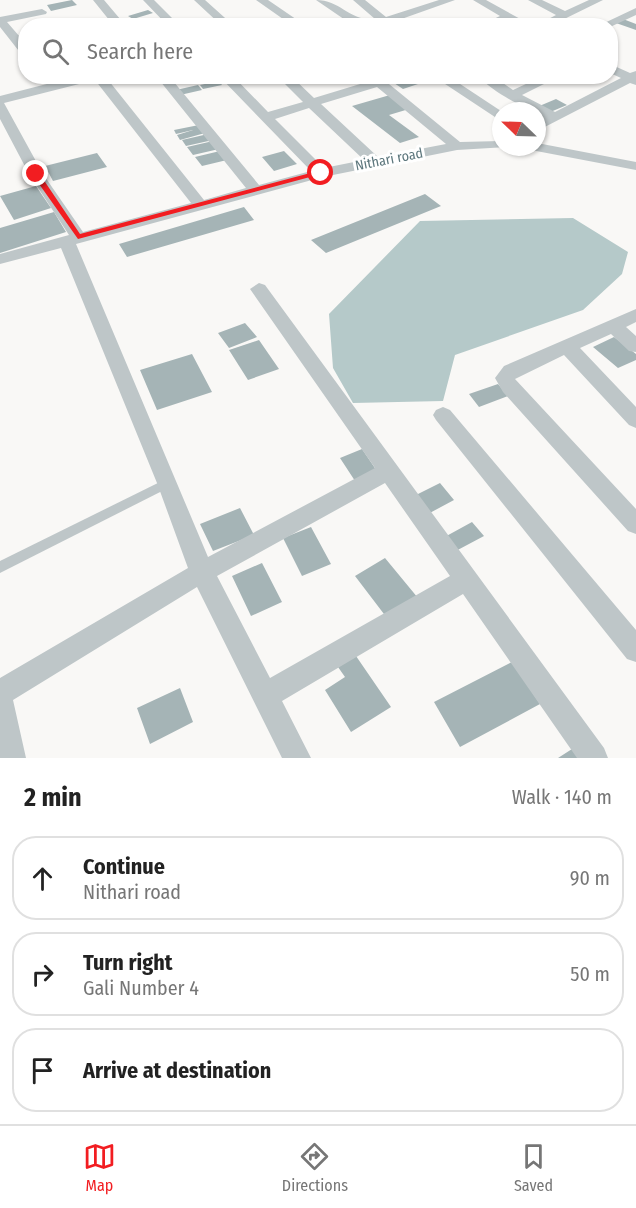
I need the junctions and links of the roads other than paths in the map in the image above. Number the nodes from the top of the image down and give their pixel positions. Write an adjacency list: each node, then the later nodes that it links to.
1 (32, 0): 26 (street)
2 (98, 0): 15 (street)
3 (148, 0): 16 (street)
4 (199, 0): 17 (street)
5 (261, 0): 18 (street)
6 (321, 0): 19 (street)
7 (358, 0): 20 (street)
8 (450, 0): 21 (street)
9 (478, 0): 14 (street)
10 (533, 0): 13 (street)
11 (598, 0): 13 (street)
12 (636, 10): 25 (street)
13 (566, 15): 24 (street)
14 (509, 16): 22 (street); 23 (street)
15 (114, 18)
16 (167, 18)
17 (220, 18)
18 (287, 18)
19 (351, 18)
20 (381, 18)
21 (401, 18)
22 (504, 18)
23 (513, 18)
24 (559, 18)
25 (618, 19)
26 (0, 20): 27 (street)
27 (18, 42)
28 (618, 71): 29 (street)
29 (634, 78): 46 (street)
30 (44, 84): 41 (street)
31 (103, 84): 56 (street)
32 (169, 84): 55 (street)
33 (233, 84): 45 (street)
34 (292, 84): 42 (street)
35 (366, 84): 42 (street)
36 (382, 84): 50 (street)
37 (451, 84): 44 (street)
38 (497, 84): 40 (street)
39 (536, 84): 40 (street)
40 (512, 95): 46 (street)
41 (0, 100)
42 (312, 104): 45 (street); 52 (street)
43 (0, 106): 48 (street)
44 (492, 111)
45 (266, 117): 54 (street)
46 (555, 118): 47 (street)
47 (546, 122)
48 (4, 124): 57 (street)
49 (492, 145): 50 (street, Nithari road)
50 (457, 146): 52 (street, Nithari road)
51 (546, 149): 53 (street)
52 (374, 162): 54 (street, Nithari road)
53 (636, 166)
54 (321, 173): 55 (street, Nithari road)
55 (255, 190): 56 (street, Nithari road)
56 (200, 205): 57 (street, Nithari road)
57 (72, 239): 58 (street, Nithari road); 67 (street)
58 (0, 259)
59 (259, 289): 66 (street)
60 (636, 315): 61 (street)
61 (615, 327): 62 (street); 63 (street)
62 (636, 346)
63 (568, 347): 65 (street); 68 (street)
64 (443, 415): 72 (street)
65 (636, 420)
66 (389, 471): 70 (street); 71 (street)
67 (168, 483): 69 (lane); 70 (street)
68 (636, 524)
69 (0, 567)
70 (202, 572): 73 (street); 74 (street)
71 (466, 579): 74 (street); 78 (street)
72 (636, 651)
73 (0, 693)
74 (266, 695): 77 (street)
75 (0, 702): 76 (street)
76 (12, 758)
77 (297, 758)
78 (594, 758)

